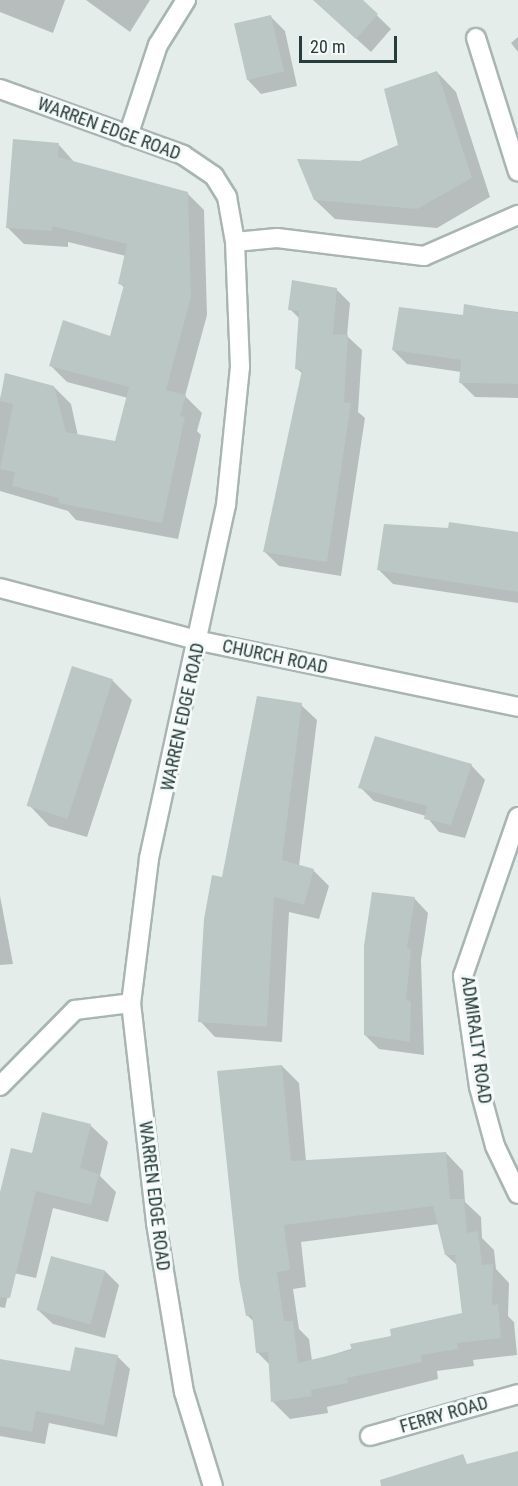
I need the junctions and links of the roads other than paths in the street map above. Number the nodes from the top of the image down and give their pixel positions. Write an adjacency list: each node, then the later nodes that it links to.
1 (186, 0): 4 (street)
2 (476, 38): 5 (street)
3 (0, 89): 4 (street, WARREN EDGE ROAD)
4 (128, 136): 7 (street, WARREN EDGE ROAD)
5 (518, 171)
6 (518, 215): 7 (street)
7 (235, 242): 9 (street, WARREN EDGE ROAD)
8 (0, 588): 9 (street, CHURCH ROAD)
9 (200, 641): 10 (street, CHURCH ROAD); 12 (street, WARREN EDGE ROAD)
10 (518, 707)
11 (518, 817): 14 (street, ADMIRALTY ROAD)
12 (132, 1003): 13 (street); 17 (street, WARREN EDGE ROAD)
13 (0, 1086)
14 (518, 1194)
15 (518, 1394): 16 (street, FERRY ROAD)
16 (370, 1436)
17 (213, 1486)

